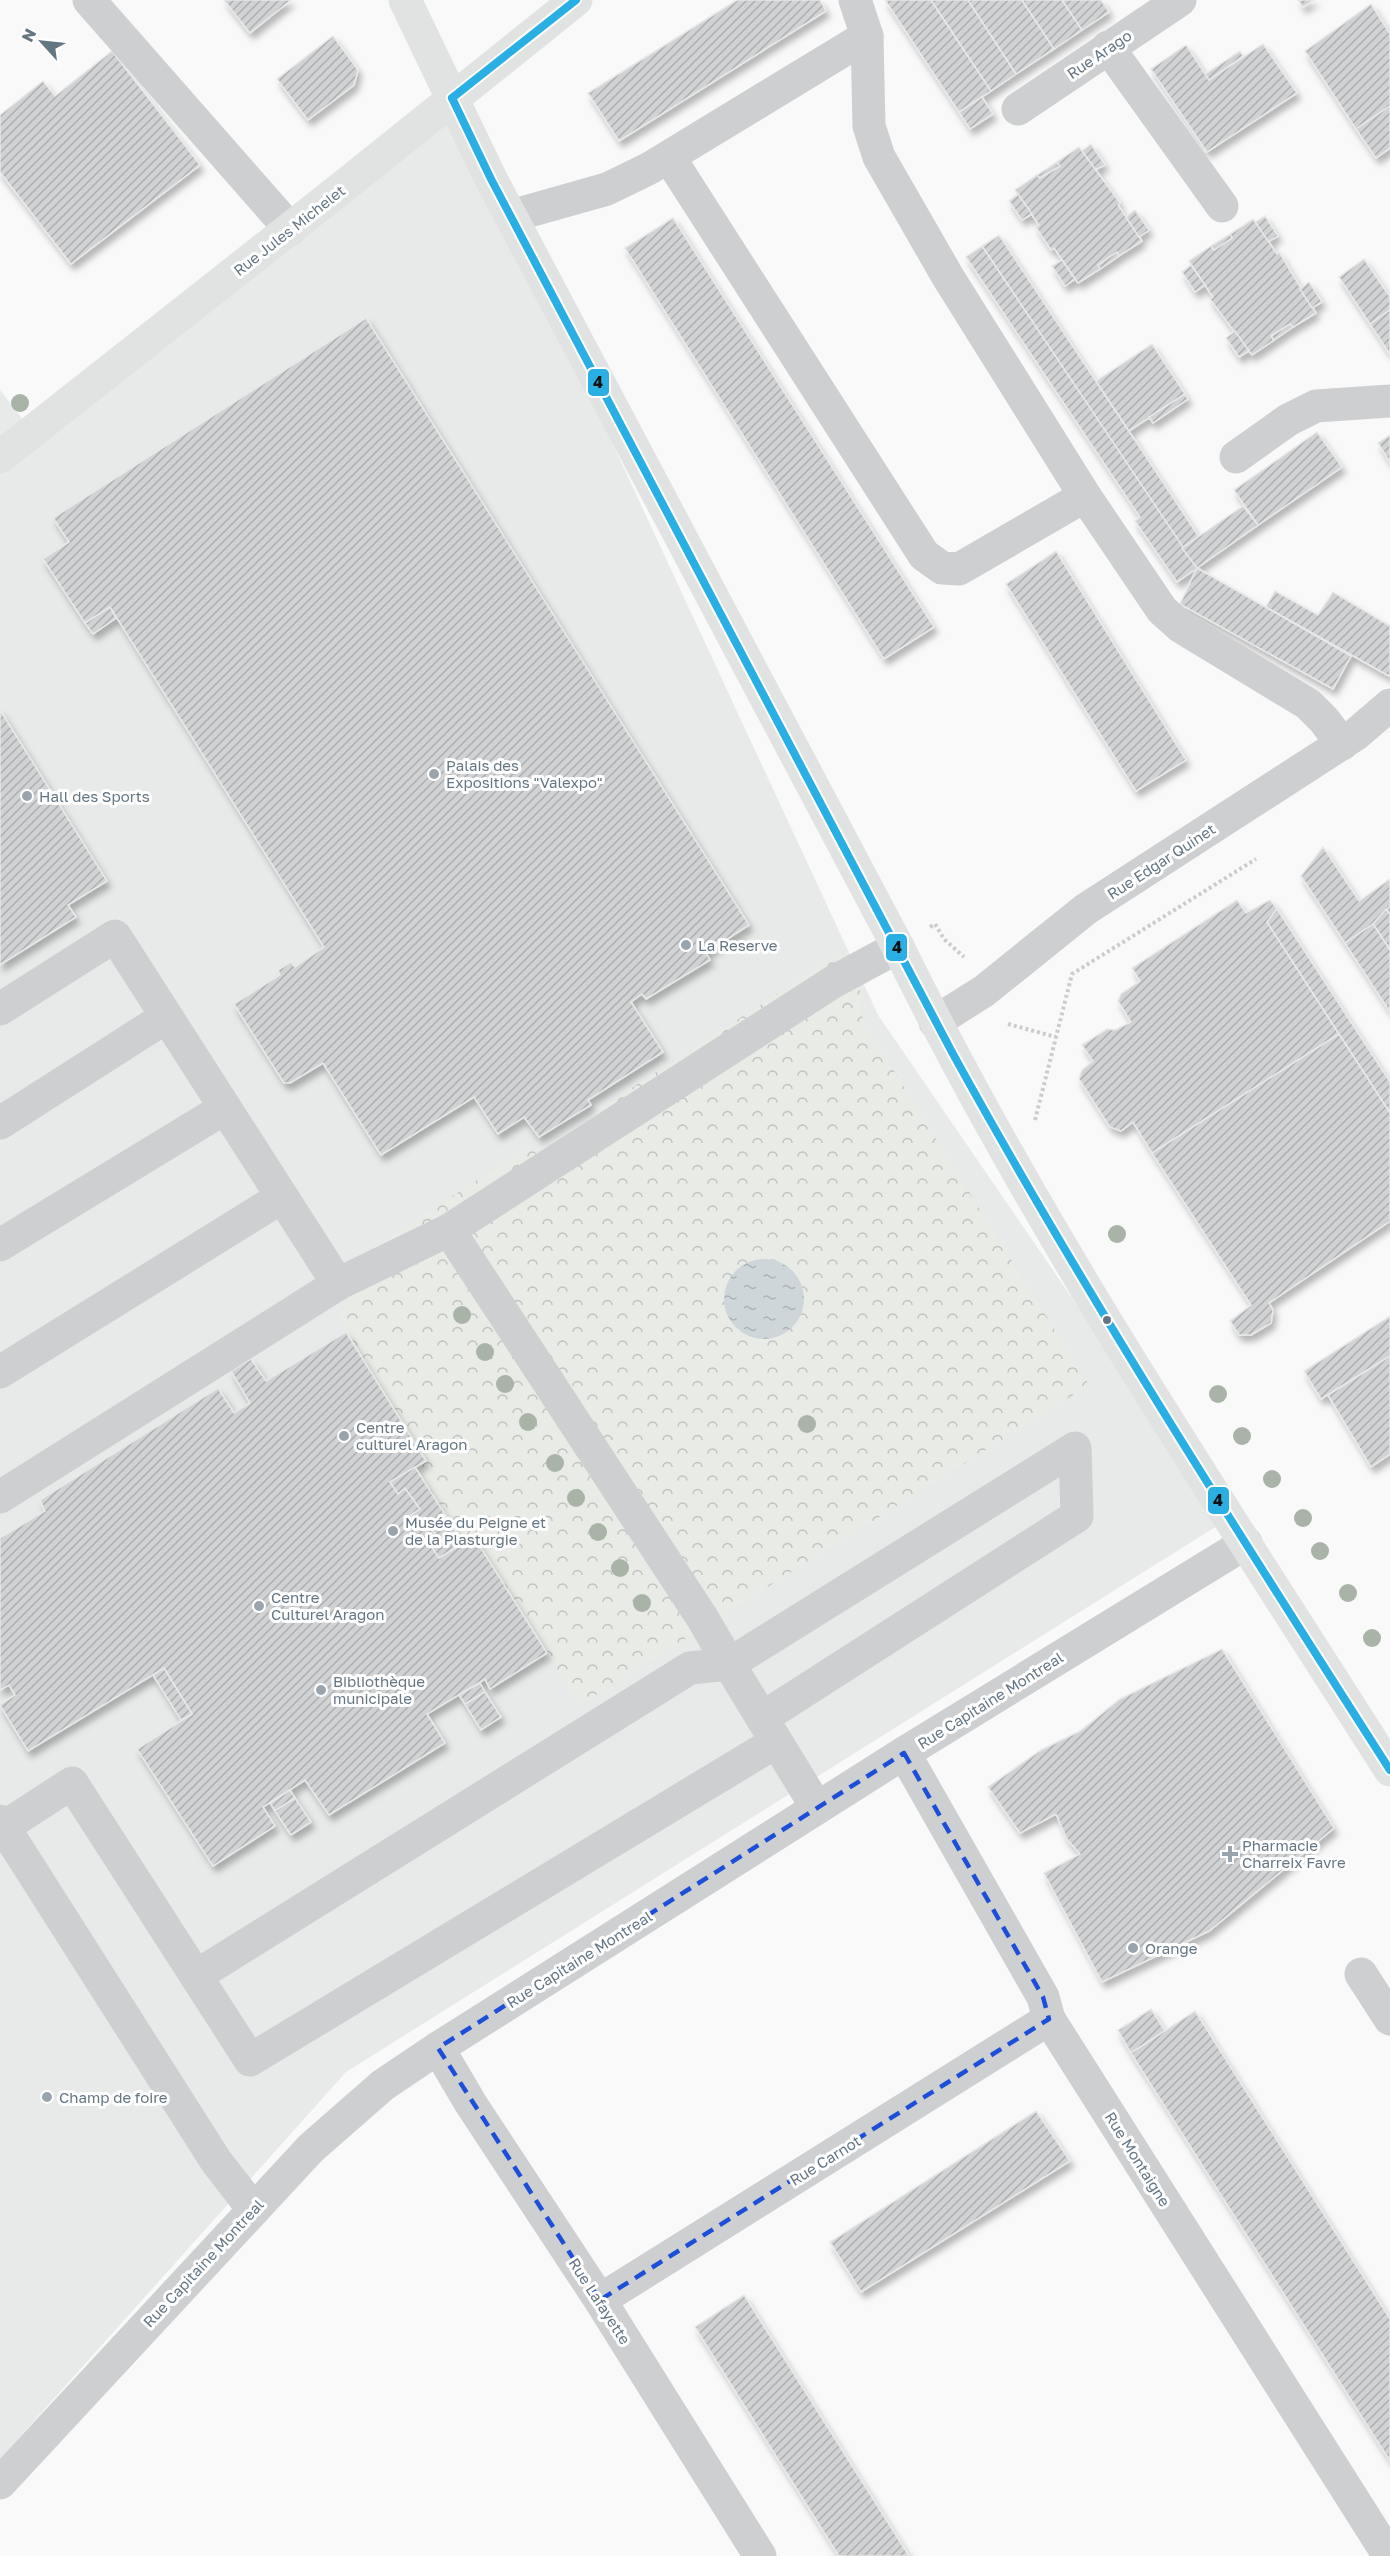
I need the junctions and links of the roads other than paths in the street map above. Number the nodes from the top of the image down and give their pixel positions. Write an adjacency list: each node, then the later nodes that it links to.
1 (89, 0): 13 (street)
2 (405, 0): 8 (main road)
3 (576, 0): 8 (main road, Rue Jules Michelet)
4 (855, 0): 6 (street)
5 (1180, 0): 7 (street, Rue Arago)
6 (867, 36): 10 (street); 17 (street)
7 (1108, 47): 9 (street, Rue Arago); 11 (street)
8 (452, 98): 12 (main road); 13 (main road, Rue Jules Michelet)
9 (1018, 109)
10 (669, 157): 12 (street); 17 (street)
11 (1222, 206)
12 (511, 216): 20 (main road)
13 (290, 229): 15 (main road, Rue Jules Michelet)
14 (1390, 400): 16 (street)
15 (0, 457)
16 (1236, 457)
17 (1085, 496): 19 (street)
18 (1390, 705): 19 (street, Rue Edgar Quinet)
19 (1342, 744): 23 (street, Rue Edgar Quinet)
20 (898, 947): 23 (main road); 27 (street)
21 (0, 1009): 22 (street)
22 (166, 1017): 24 (street); 25 (street)
23 (935, 1022): 32 (main road)
24 (225, 1108): 26 (street); 28 (street)
25 (0, 1123)
26 (282, 1197): 29 (street); 30 (street)
27 (449, 1230): 29 (street); 33 (street)
28 (0, 1245)
29 (338, 1284): 31 (street)
30 (0, 1372)
31 (0, 1497)
32 (1246, 1544): 35 (street, Rue Capitaine Montreal); 36 (main road)
33 (729, 1664): 34 (street); 34 (street); 40 (street)
34 (769, 1730): 37 (street); 40 (street)
35 (904, 1753): 37 (street, Rue Capitaine Montreal); 41 (street, Rue Montaigne)
36 (1390, 1770)
37 (817, 1808): 43 (street, Rue Capitaine Montreal)
38 (2, 1824): 40 (street); 44 (street)
39 (1361, 1974): 42 (street)
40 (196, 1976)
41 (1049, 2019): 45 (street, Rue Carnot); 48 (street, Rue Montaigne)
42 (1390, 2019)
43 (438, 2049): 44 (street, Rue Capitaine Montreal); 45 (street, Rue Lafayette)
44 (253, 2210): 46 (street, Rue Capitaine Montreal)
45 (600, 2300): 47 (street, Rue Lafayette)
46 (0, 2483)
47 (760, 2556)
48 (1389, 2556)

